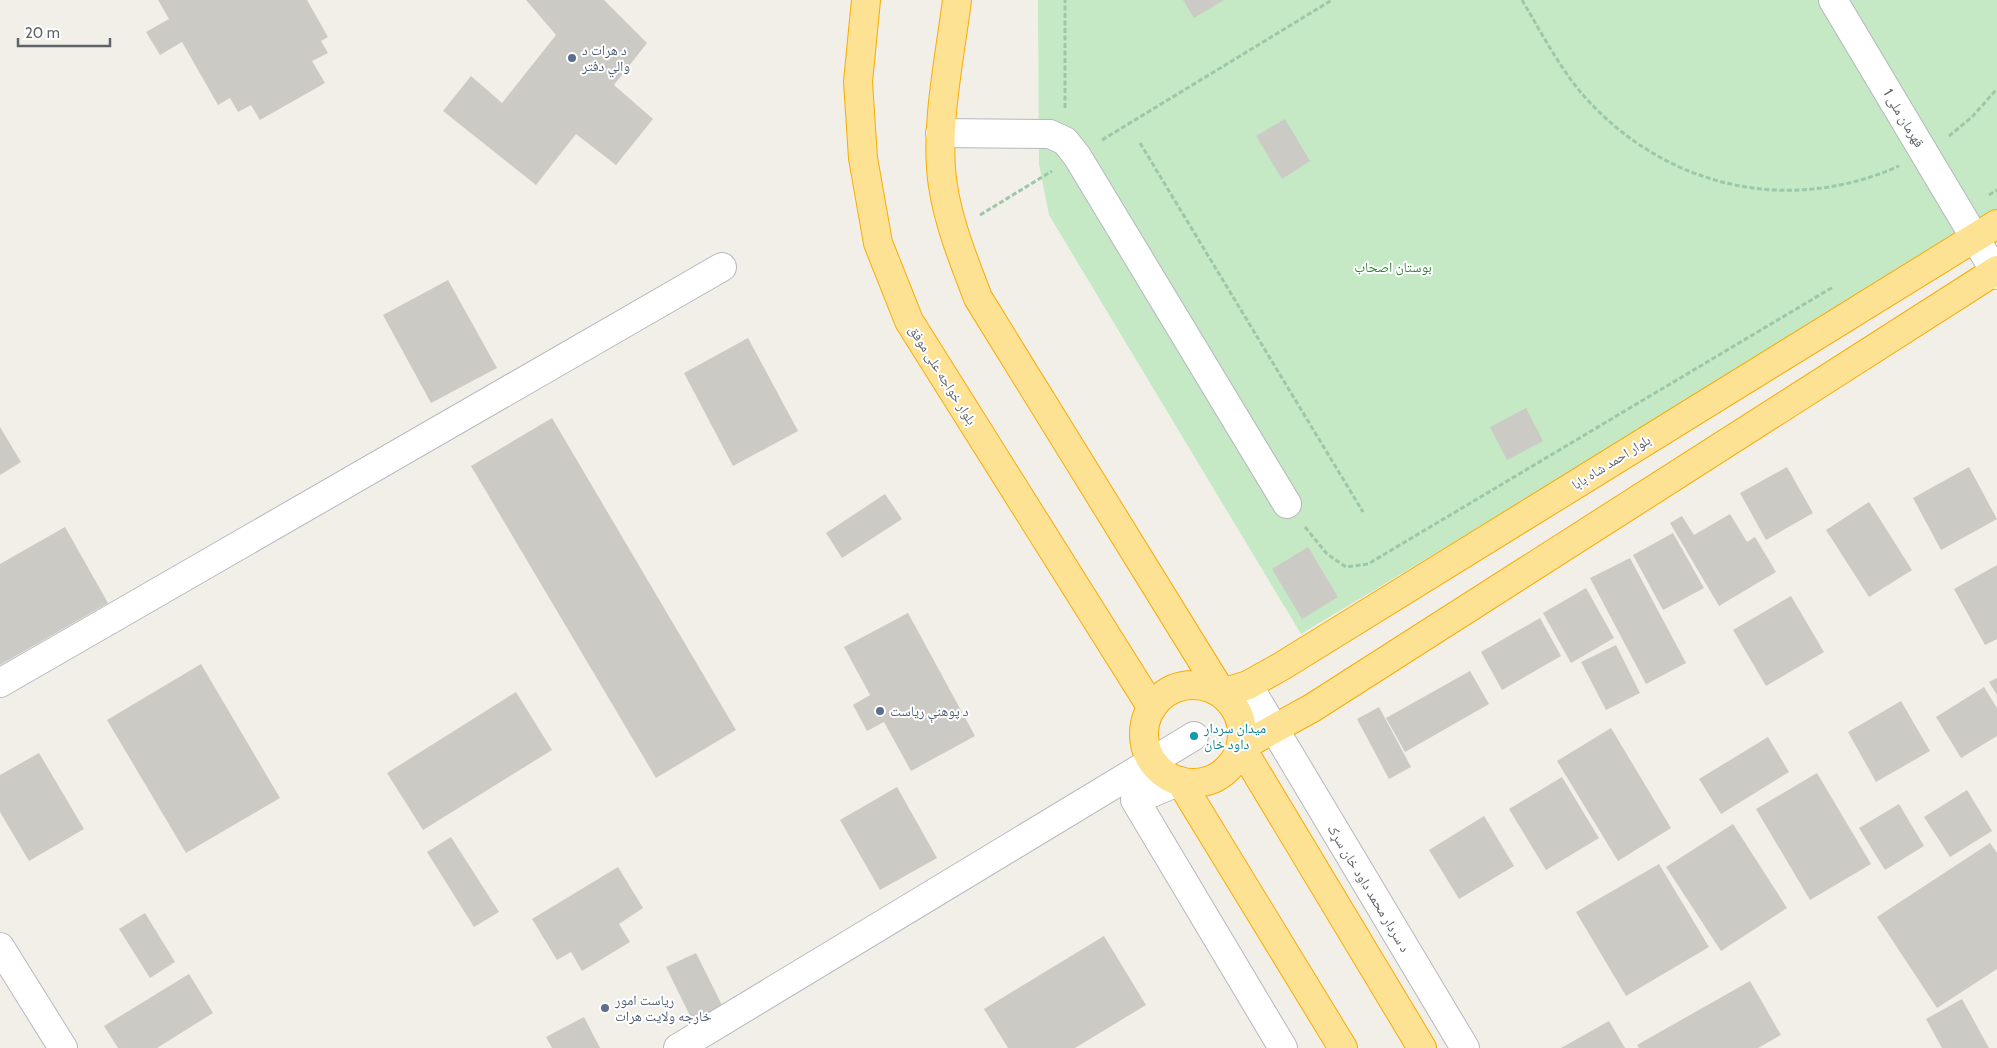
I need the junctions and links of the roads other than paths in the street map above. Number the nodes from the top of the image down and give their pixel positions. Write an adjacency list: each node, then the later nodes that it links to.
1 (866, 0): 12 (highway, بلوار خواجه علی موفق)
2 (957, 0): 4 (highway)
3 (1833, 0): 5 (street, قهرمان ملی 1)
4 (940, 133): 8 (street); 11 (highway)
5 (1986, 230): 7 (street, قهرمان ملی 1); 10 (highway, بلوار احمد شاه بابا)
6 (722, 267): 9 (street)
7 (1996, 272): 13 (highway)
8 (1287, 504)
9 (0, 682)
10 (1248, 685): 11 (highway, بلوار احمد شاه بابا); 13 (street, د سردار محمد داود خان سړک)
11 (1222, 693): 12 (highway); 16 (highway)
12 (1152, 708): 15 (highway)
13 (1273, 729): 16 (highway); 25 (street, د سردار محمد داود خان سړک)
14 (1194, 736): 15 (street); 18 (street); 21 (street)
15 (1146, 743): 17 (highway)
16 (1241, 747): 17 (highway); 24 (highway)
17 (1180, 781): 18 (street); 23 (highway)
18 (1135, 800): 22 (street)
19 (0, 947): 20 (street)
20 (63, 1048)
21 (678, 1048)
22 (1283, 1048)
23 (1343, 1048)
24 (1422, 1048)
25 (1466, 1048)

